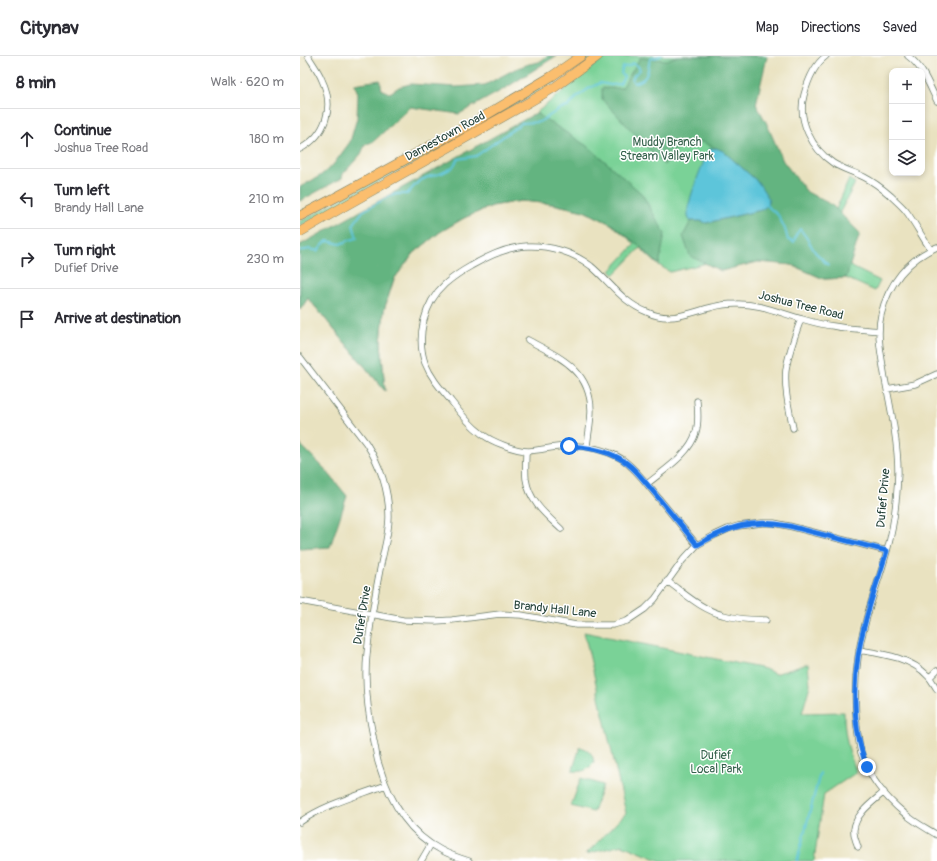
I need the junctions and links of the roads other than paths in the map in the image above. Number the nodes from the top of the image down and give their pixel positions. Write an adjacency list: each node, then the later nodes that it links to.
1 (308, 56): 7 (street)
2 (581, 56): 8 (main road, Darnestown Road)
3 (598, 56): 9 (main road, Darnestown Road)
4 (826, 56): 11 (street)
5 (908, 56): 6 (street)
6 (937, 101)
7 (300, 149)
8 (300, 216)
9 (300, 232)
10 (937, 247): 11 (street, Dufief Drive)
11 (931, 250): 13 (street, Dufief Drive)
12 (801, 318): 13 (street, Joshua Tree Road); 19 (street); 21 (street, Joshua Tree Road)
13 (879, 331): 17 (street, Dufief Drive)
14 (528, 340): 20 (street)
15 (300, 357): 28 (street, Dufief Drive)
16 (937, 374): 17 (street)
17 (887, 389): 25 (street, Dufief Drive)
18 (698, 401): 22 (street)
19 (793, 428)
20 (587, 447): 21 (street, Joshua Tree Road); 22 (street, Joshua Tree Road)
21 (526, 451): 23 (street)
22 (647, 484): 24 (street, Joshua Tree Road)
23 (561, 529)
24 (697, 545): 25 (street, Brandy Hall Lane); 26 (street, Brandy Hall Lane)
25 (887, 551): 30 (street, Dufief Drive)
26 (667, 582): 28 (street, Brandy Hall Lane); 29 (street)
27 (300, 601): 28 (street, Brandy Hall Lane)
28 (372, 614): 34 (street, Dufief Drive)
29 (766, 620)
30 (859, 650): 32 (street); 35 (street, Dufief Drive)
31 (937, 670): 32 (street)
32 (930, 677): 33 (street)
33 (937, 689)
34 (386, 785): 36 (street); 38 (street, Dufief Drive)
35 (884, 792): 37 (street, Dufief Drive); 39 (street)
36 (300, 822)
37 (937, 835)
38 (431, 844): 40 (street); 41 (street, Dufief Drive)
39 (858, 847)
40 (421, 861)
41 (469, 861)

